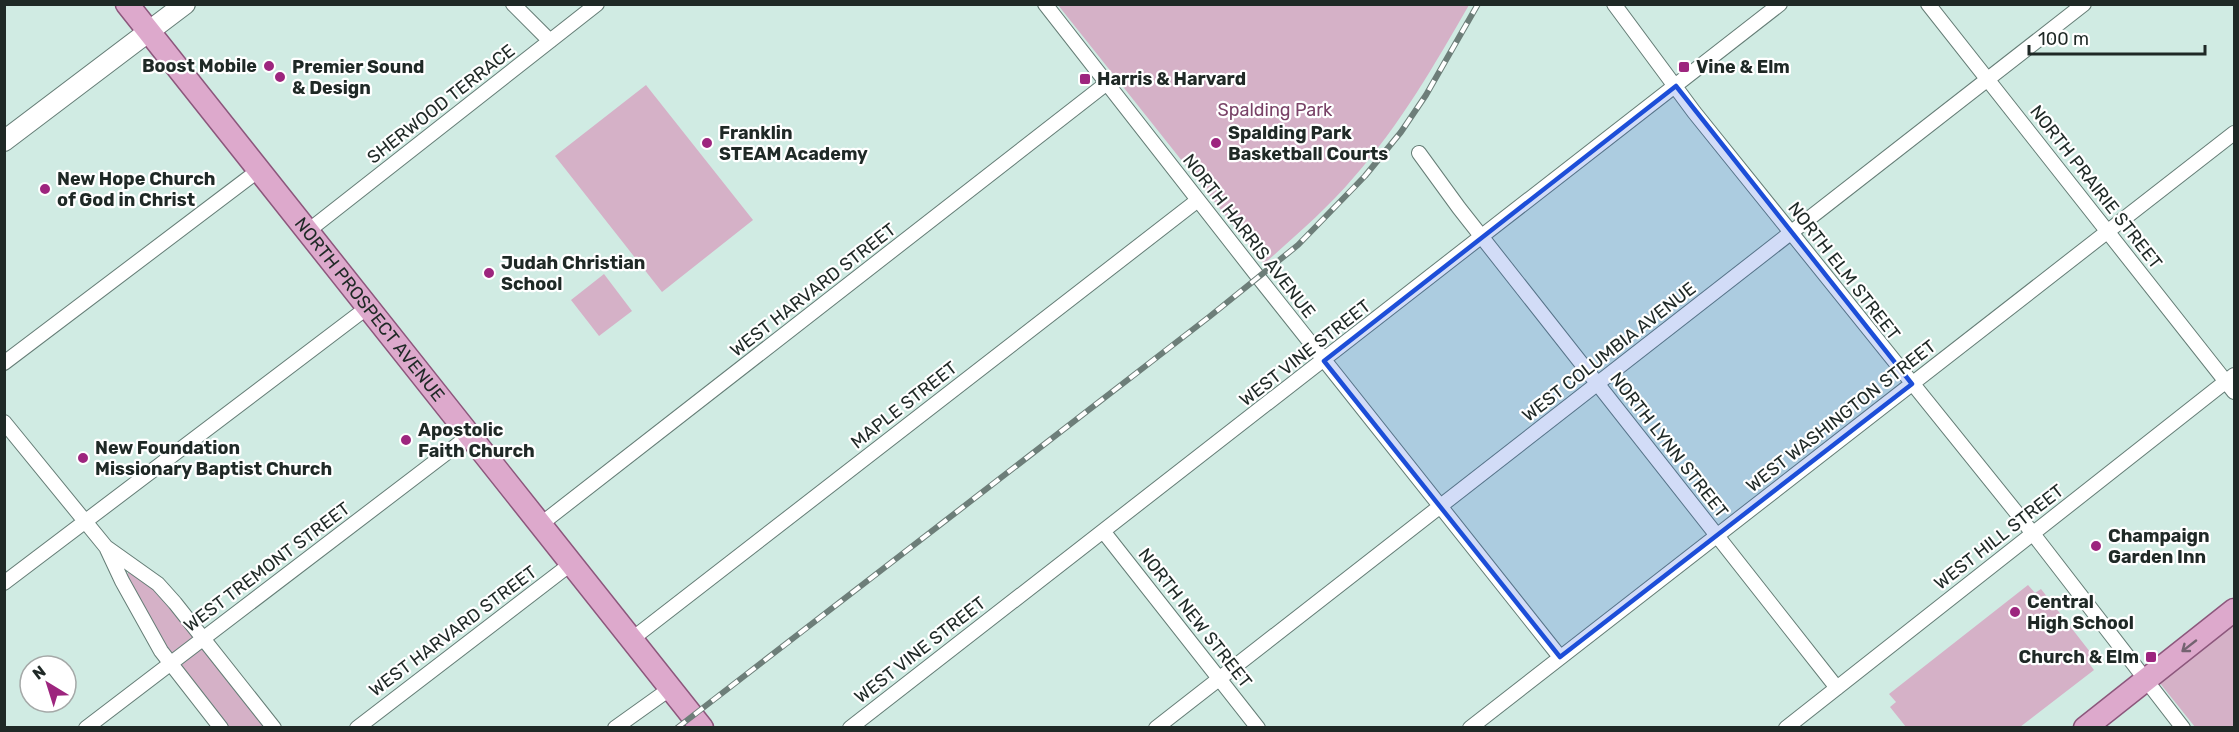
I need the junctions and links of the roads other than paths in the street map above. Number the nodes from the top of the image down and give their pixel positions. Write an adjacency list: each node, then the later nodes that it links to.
1 (127, 4): 10 (main road, NORTH PROSPECT AVENUE)
2 (185, 4): 10 (main road)
3 (513, 4): 11 (street)
4 (597, 4): 11 (street, SHERWOOD TERRACE)
5 (1045, 4): 13 (street, NORTH HARRIS AVENUE)
6 (1614, 4): 14 (street, NORTH ELM STREET)
7 (1780, 4): 14 (street, WEST VINE STREET)
8 (1928, 4): 12 (street, NORTH PRAIRIE STREET)
9 (2084, 4): 12 (street, WEST COLUMBIA AVENUE)
10 (149, 32): 16 (main road); 18 (main road, NORTH PROSPECT AVENUE)
11 (550, 41): 20 (street, SHERWOOD TERRACE)
12 (1988, 80): 21 (street, NORTH PRAIRIE STREET); 22 (street, WEST COLUMBIA AVENUE)
13 (1107, 83): 19 (street, NORTH HARRIS AVENUE); 34 (street, WEST HARVARD STREET)
14 (1676, 86): 22 (street, NORTH ELM STREET); 23 (street, WEST VINE STREET)
15 (2235, 133): 21 (street, WEST WASHINGTON STREET)
16 (4, 141)
17 (1419, 153): 23 (street, NORTH LYNN STREET)
18 (259, 170): 20 (main road, NORTH PROSPECT AVENUE); 26 (street)
19 (1198, 200): 25 (street, NORTH HARRIS AVENUE); 43 (street, MAPLE STREET)
20 (308, 231): 24 (main road, NORTH PROSPECT AVENUE)
21 (2108, 232): 27 (street, NORTH PRAIRIE STREET); 29 (street, WEST WASHINGTON STREET)
22 (1792, 233): 28 (street, WEST COLUMBIA AVENUE); 29 (street, NORTH ELM STREET)
23 (1483, 237): 25 (street, WEST VINE STREET); 28 (street, NORTH LYNN STREET)
24 (368, 307): 31 (main road, NORTH PROSPECT AVENUE); 33 (street)
25 (1324, 361): 32 (street, NORTH HARRIS AVENUE); 35 (street, WEST VINE STREET)
26 (4, 363)
27 (2232, 383): 36 (street, WEST HILL STREET)
28 (1599, 384): 32 (street, WEST COLUMBIA AVENUE); 37 (street, NORTH LYNN STREET)
29 (1911, 384): 36 (street, NORTH ELM STREET); 37 (street, WEST WASHINGTON STREET)
30 (4, 422): 33 (street)
31 (470, 435): 34 (main road, NORTH PROSPECT AVENUE); 42 (street, WEST TREMONT STREET)
32 (1440, 506): 44 (street, NORTH HARRIS AVENUE); 46 (street, WEST COLUMBIA AVENUE)
33 (85, 522): 38 (street); 40 (street)
34 (541, 524): 39 (main road, NORTH PROSPECT AVENUE)
35 (1103, 531): 46 (street, NORTH NEW STREET); 56 (street, WEST VINE STREET)
36 (2033, 534): 47 (street, NORTH ELM STREET); 49 (street, WEST HILL STREET)
37 (1717, 536): 44 (street, WEST WASHINGTON STREET); 49 (street, NORTH LYNN STREET)
38 (106, 547): 42 (street); 45 (street)
39 (572, 563): 43 (main road, NORTH PROSPECT AVENUE); 53 (street, WEST HARVARD STREET)
40 (4, 583)
41 (2235, 610): 47 (main road, one-way to 47)
42 (204, 638): 45 (street, WEST TREMONT STREET); 52 (street)
43 (632, 639): 48 (main road, NORTH PROSPECT AVENUE)
44 (1560, 657): 59 (street, WEST WASHINGTON STREET)
45 (170, 663): 50 (street, WEST TREMONT STREET); 51 (street)
46 (1219, 678): 57 (street, WEST COLUMBIA AVENUE); 58 (street, NORTH NEW STREET)
47 (2146, 680): 61 (main road); 62 (street, NORTH ELM STREET)
48 (671, 688): 54 (street); 55 (main road, NORTH PROSPECT AVENUE)
49 (1837, 688): 60 (street, WEST HILL STREET)
50 (86, 728)
51 (221, 728)
52 (274, 728)
53 (357, 728)
54 (615, 728)
55 (702, 728)
56 (850, 728)
57 (1156, 728)
58 (1258, 728)
59 (1470, 728)
60 (1786, 728)
61 (2085, 728)
62 (2183, 728)

